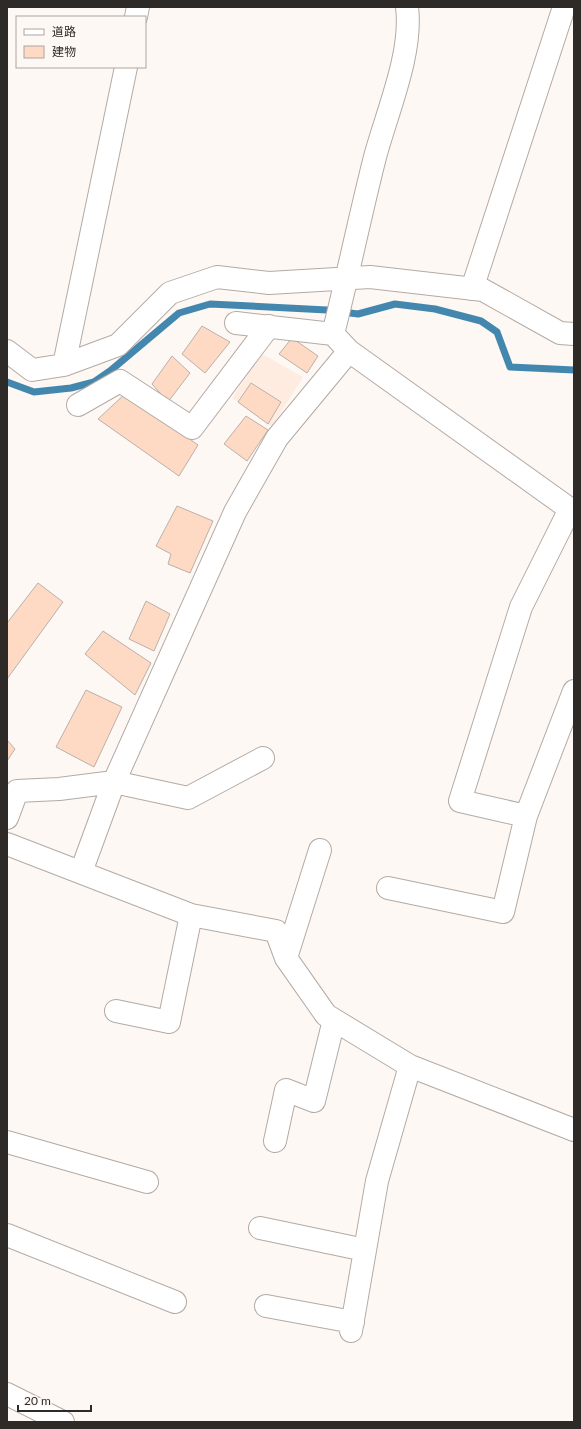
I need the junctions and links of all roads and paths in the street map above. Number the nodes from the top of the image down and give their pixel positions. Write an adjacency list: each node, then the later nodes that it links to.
1 (407, 7): 4 (street)
2 (564, 7): 5 (street)
3 (126, 68): 12 (street)
4 (347, 278): 5 (street); 8 (street); 12 (street)
5 (472, 289): 9 (street)
6 (236, 323): 7 (street)
7 (269, 326): 8 (street); 13 (street)
8 (333, 334): 11 (street)
9 (574, 334)
10 (7, 350): 12 (street)
11 (349, 351): 14 (street); 17 (street)
12 (64, 365)
13 (78, 405)
14 (572, 511): 19 (street)
15 (574, 692): 19 (street)
16 (263, 758): 17 (street)
17 (114, 782): 18 (street); 23 (street)
18 (12, 788): 20 (street)
19 (526, 816): 24 (street)
20 (7, 818)
21 (7, 844): 23 (street)
22 (320, 850): 26 (street)
23 (81, 872): 25 (street)
24 (388, 888)
25 (191, 915): 26 (street); 27 (street)
26 (286, 958): 28 (street)
27 (116, 1011)
28 (334, 1020): 29 (street); 31 (street)
29 (410, 1066): 30 (street); 36 (street)
30 (574, 1130)
31 (275, 1141)
32 (7, 1142): 33 (street)
33 (147, 1182)
34 (260, 1228): 36 (street)
35 (7, 1235): 37 (street)
36 (365, 1250): 38 (street)
37 (175, 1302)
38 (266, 1306)
39 (7, 1394): 40 (street)
40 (63, 1422)

